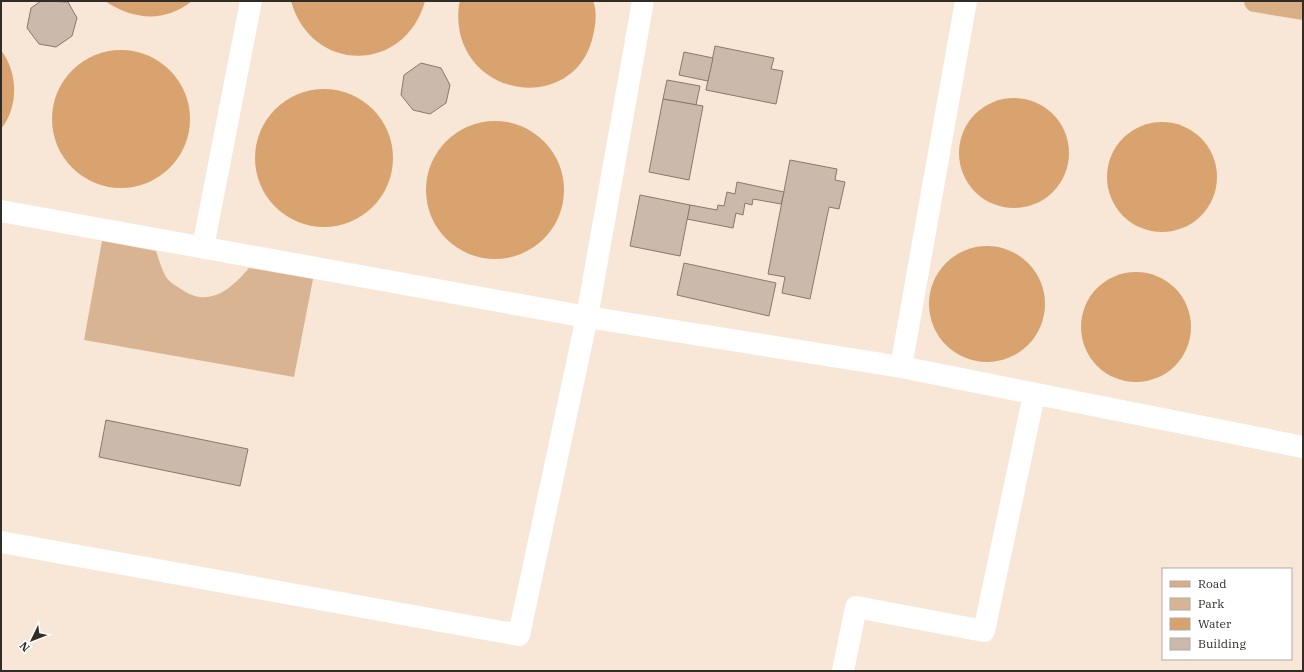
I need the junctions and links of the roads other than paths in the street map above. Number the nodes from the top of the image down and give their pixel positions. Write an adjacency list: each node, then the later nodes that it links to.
1 (251, 1): 7 (lane)
2 (643, 1): 8 (lane)
3 (966, 1): 9 (lane)
4 (1255, 1): 5 (main road)
5 (1303, 10)
6 (1, 211): 7 (lane)
7 (203, 247): 8 (lane)
8 (587, 317): 9 (lane); 12 (lane)
9 (901, 367): 10 (lane)
10 (1034, 394): 11 (lane); 13 (lane)
11 (1303, 448)
12 (1, 542)
13 (843, 671)

